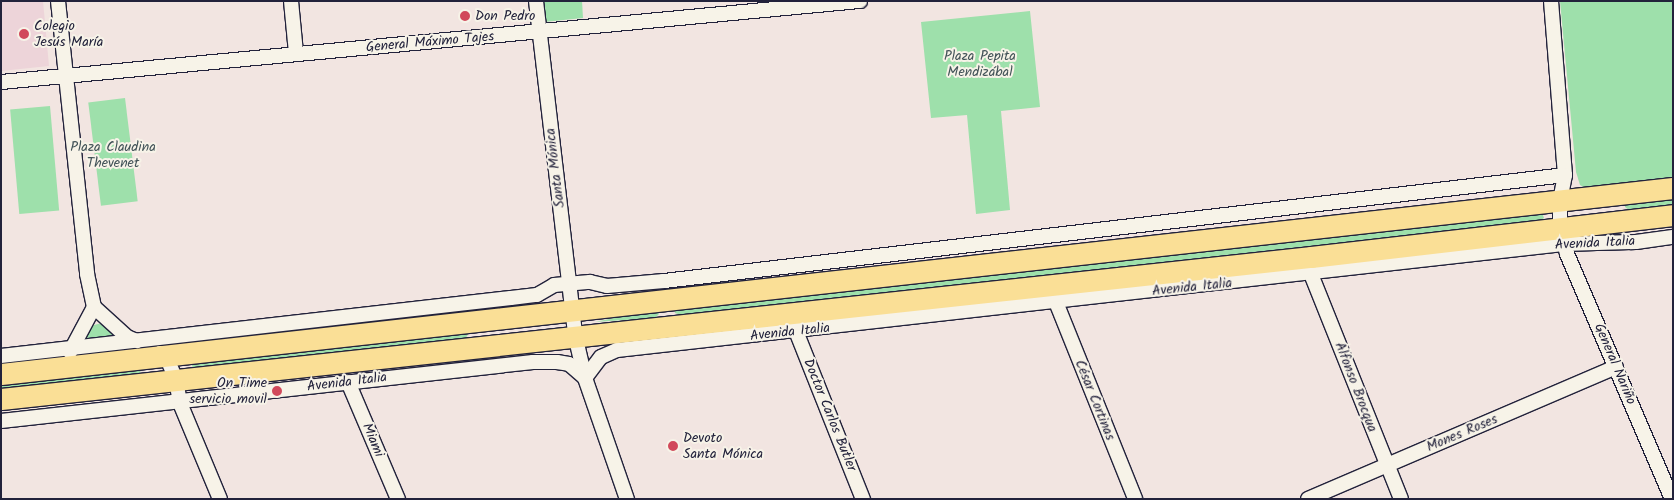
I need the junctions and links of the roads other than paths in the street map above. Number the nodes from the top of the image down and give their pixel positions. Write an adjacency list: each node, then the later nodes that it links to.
1 (58, 1): 9 (street)
2 (291, 1): 8 (street)
3 (536, 1): 7 (street, Santa Mónica)
4 (860, 1): 6 (street, General Máximo Tajes)
5 (1551, 1): 11 (street)
6 (739, 7): 7 (street, General Máximo Tajes)
7 (539, 33): 8 (street, General Máximo Tajes); 21 (street, Santa Mónica)
8 (296, 53): 9 (street, General Máximo Tajes)
9 (65, 76): 10 (street, General Máximo Tajes); 24 (street)
10 (1, 82)
11 (1565, 175): 14 (street); 19 (street)
12 (1673, 188): 13 (main road)
13 (1603, 196): 14 (main road); 16 (street, Avenida Italia)
14 (1560, 200): 17 (street); 19 (main road)
15 (1673, 215): 16 (main road, Avenida Italia)
16 (1606, 223): 17 (main road, Avenida Italia)
17 (1562, 236): 18 (street, Avenida Italia); 20 (street, Avenida Italia); 27 (main road, Avenida Italia); 36 (street, General Nariño)
18 (1673, 237)
19 (984, 254): 22 (main road)
20 (1311, 274): 23 (street, Avenida Italia); 45 (street, Alfonso Brocqua)
21 (568, 284): 22 (street); 25 (street, Santa Mónica); 31 (street)
22 (665, 291): 25 (main road); 29 (main road); 30 (street)
23 (1056, 302): 28 (street, Avenida Italia); 50 (street, César Cortinas)
24 (94, 307): 31 (street); 33 (street)
25 (572, 310): 26 (main road); 29 (street, Santa Mónica); 32 (main road)
26 (475, 320): 32 (street); 35 (main road)
27 (711, 331): 28 (street, Avenida Italia); 30 (main road, Avenida Italia)
28 (796, 331): 49 (street, Doctor Carlos Butler)
29 (576, 335): 30 (main road, Avenida Italia); 32 (main road, Avenida Italia); 39 (street, Santa Mónica)
30 (673, 335): 39 (street, Avenida Italia)
31 (135, 340): 33 (street); 35 (street)
32 (479, 345): 40 (main road, Avenida Italia)
33 (73, 348): 34 (street); 37 (street)
34 (1, 356)
35 (166, 356): 37 (main road); 40 (street)
36 (1616, 367): 45 (street, Mones Roses); 53 (street, General Nariño)
37 (53, 369): 38 (main road)
38 (1, 374)
39 (585, 378): 41 (street, Avenida Italia); 48 (street, Santa Mónica)
40 (176, 380): 42 (main road, Avenida Italia); 43 (street)
41 (348, 382): 43 (street, Avenida Italia); 47 (street, Miami)
42 (1, 399)
43 (180, 403): 44 (street, Avenida Italia); 46 (street)
44 (1, 421)
45 (1387, 466): 51 (street, Mones Roses); 52 (street, Alfonso Brocqua)
46 (220, 499)
47 (398, 499)
48 (627, 499)
49 (863, 499)
50 (1135, 499)
51 (1308, 499)
52 (1401, 499)
53 (1672, 499)

